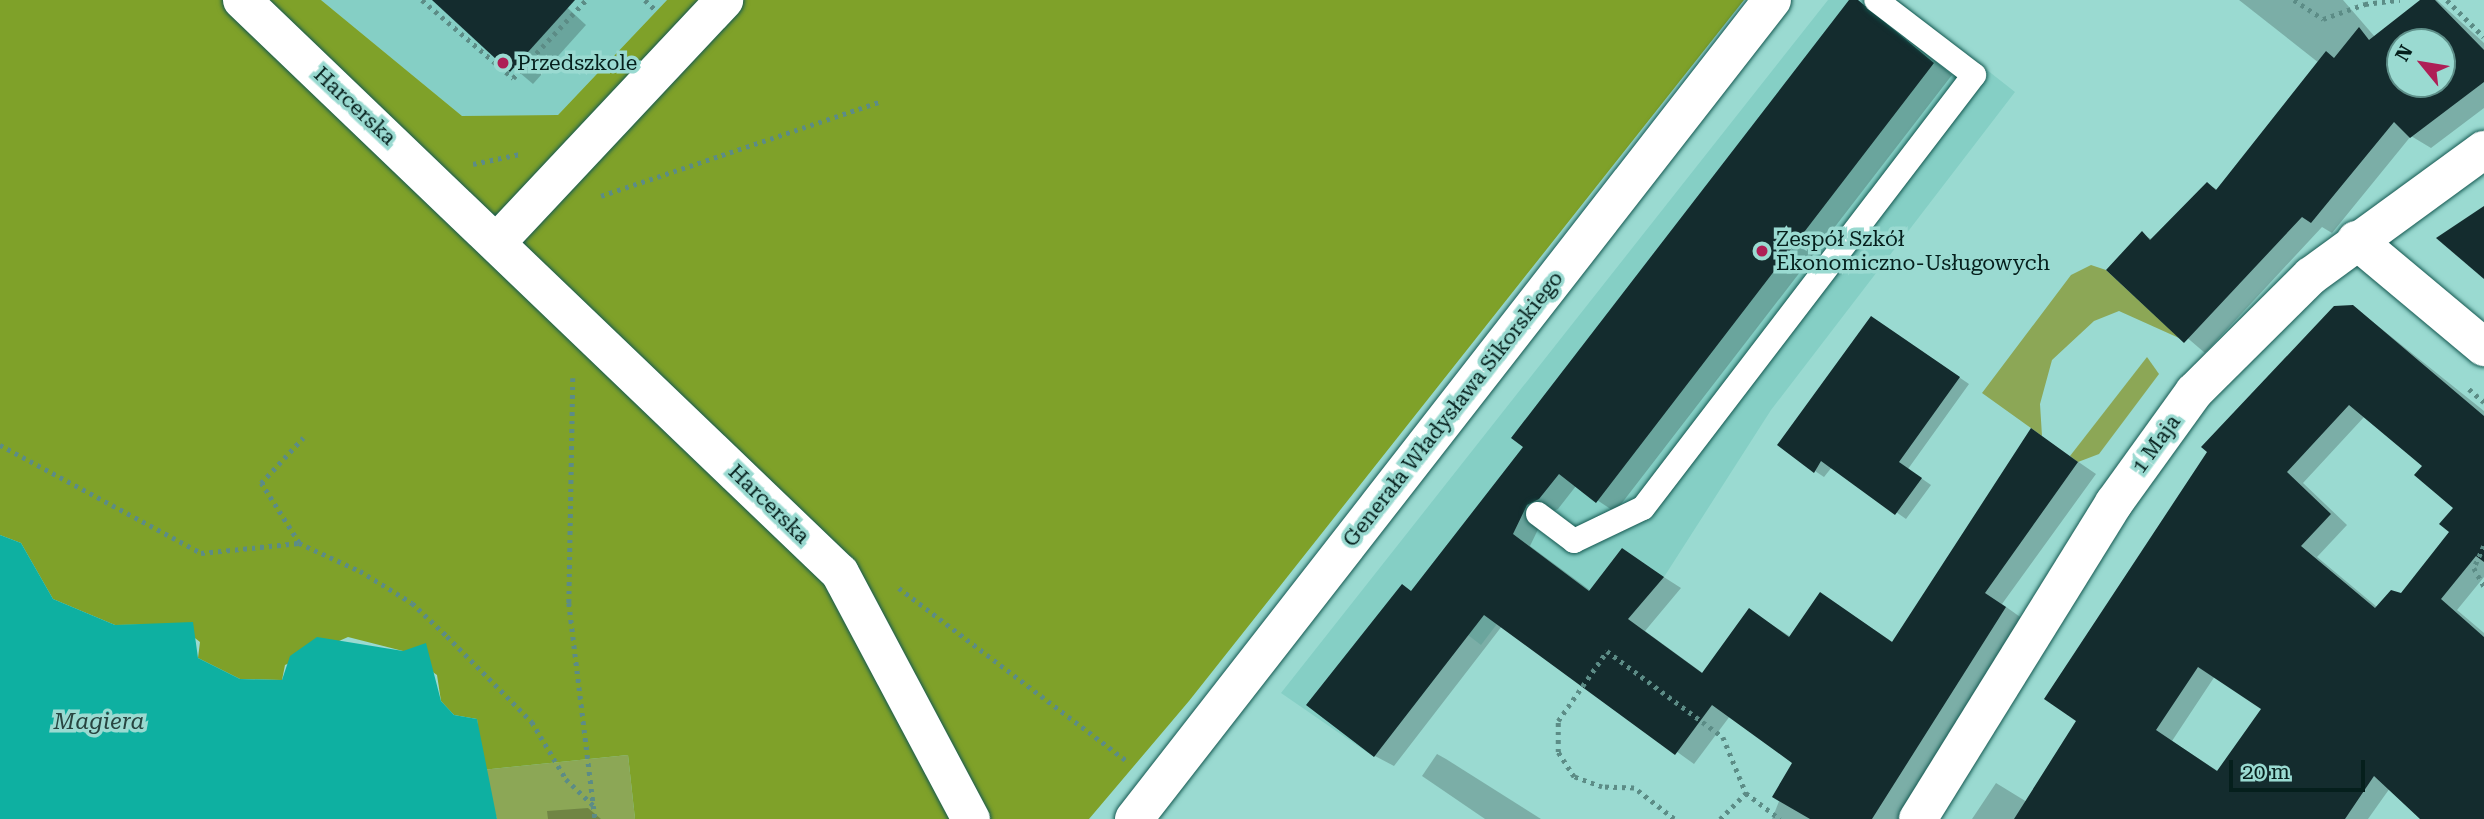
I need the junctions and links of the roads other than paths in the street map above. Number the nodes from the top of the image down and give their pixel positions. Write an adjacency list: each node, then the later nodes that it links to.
1 (242, 0): 6 (street, Harcerska)
2 (724, 0): 6 (street)
3 (1772, 0): 11 (street, Generała Władysława Sikorskiego)
4 (1876, 0): 9 (lane)
5 (2484, 150): 7 (street, 1 Maja)
6 (499, 240): 10 (street, Harcerska)
7 (2356, 240): 8 (street); 12 (street, 1 Maja)
8 (2484, 347)
9 (1538, 514)
10 (971, 819)
11 (1134, 819)
12 (1918, 819)

